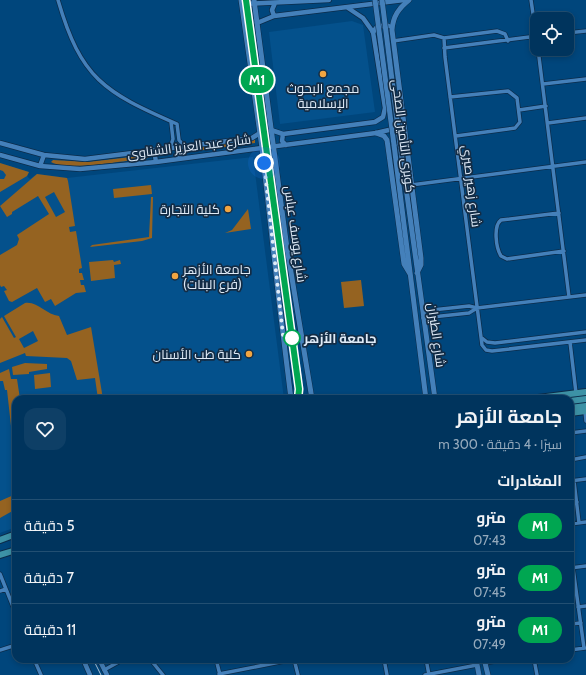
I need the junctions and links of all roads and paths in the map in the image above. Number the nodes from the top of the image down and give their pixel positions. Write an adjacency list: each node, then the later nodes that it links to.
1 (58, 0): 31 (street)
2 (329, 0): 10 (street)
3 (375, 0): 61 (main road, كوبرى التأمين الصحى, bridge)
4 (382, 0): 60 (main road, كوبرى التأمين الصحى, bridge)
5 (404, 0): 11 (street)
6 (409, 0): 15 (main road)
7 (531, 0): 12 (street)
8 (241, 2): 9 (street); 35 (main road, شارع يوسف عباس)
9 (254, 2): 10 (street); 14 (main road, شارع يوسف عباس)
10 (275, 3): 13 (street)
11 (348, 8): 13 (street); 17 (street)
12 (533, 12)
13 (274, 16): 14 (street)
14 (257, 23): 34 (main road, شارع يوسف عباس)
15 (392, 30): 17 (main road); 21 (main road)
16 (586, 31): 18 (street)
17 (373, 32): 37 (street)
18 (574, 32)
19 (444, 38): 21 (street); 22 (street); 23 (street, شارع زهير صبري)
20 (530, 39): 22 (street)
21 (393, 41): 32 (main road)
22 (508, 41): 23 (street)
23 (444, 48): 27 (street, شارع زهير صبري)
24 (539, 56): 26 (street)
25 (586, 79): 26 (street)
26 (543, 84): 28 (street)
27 (450, 97): 29 (street); 39 (street, شارع زهير صبري)
28 (546, 106): 29 (street); 33 (street)
29 (519, 110): 39 (street)
30 (586, 118): 33 (street)
31 (171, 122): 43 (street); 46 (street)
32 (403, 122): 36 (street, شارع عبد العزيز الشناوى); 38 (main road)
33 (548, 123): 55 (street)
34 (271, 130): 37 (street); 44 (main road, شارع يوسف عباس)
35 (260, 132): 43 (street, شارع عبد العزيز الشناوى); 47 (main road, شارع يوسف عباس)
36 (376, 133): 40 (main road); 42 (street, شارع عبد العزيز الشناوى)
37 (283, 134): 42 (street)
38 (404, 136): 40 (main road); 57 (main road)
39 (456, 136): 56 (street, شارع زهير صبري)
40 (386, 138): 61 (main road)
41 (0, 143): 50 (street, شارع عبد العزيز الشناوى)
42 (286, 145): 44 (street, شارع عبد العزيز الشناوى)
43 (184, 146): 45 (street, شارع عبد العزيز الشناوى)
44 (273, 146): 47 (street, شارع عبد العزيز الشناوى); 73 (main road, شارع يوسف عباس)
45 (178, 147): 46 (street, شارع عبد العزيز الشناوى); 51 (street)
46 (170, 148): 48 (street, شارع عبد العزيز الشناوى)
47 (262, 148): 51 (street, شارع عبد العزيز الشناوى); 76 (main road, شارع يوسف عباس)
48 (154, 150): 50 (street, شارع عبد العزيز الشناوى); 52 (street)
49 (0, 155): 54 (street, شارع عبد العزيز الشناوى)
50 (44, 155): 54 (street)
51 (179, 158): 52 (street, شارع عبد العزيز الشناوى)
52 (156, 162): 54 (street, شارع عبد العزيز الشناوى)
53 (586, 162): 55 (street)
54 (40, 166)
55 (553, 166): 56 (street); 58 (street)
56 (461, 178): 57 (street); 64 (street, شارع زهير صبري)
57 (411, 185): 60 (main road)
58 (559, 213): 59 (street); 59 (street)
59 (564, 251): 63 (street)
60 (417, 273): 65 (main road, شارع الطيران)
61 (411, 275): 79 (main road, شارع الطيران)
62 (586, 295): 63 (street)
63 (569, 297): 64 (street)
64 (477, 308): 65 (street); 66 (street); 68 (street, شارع زهير صبري)
65 (423, 311): 66 (main road, شارع الطيران)
66 (423, 318): 80 (main road, شارع الطيران)
67 (586, 332): 71 (street)
68 (481, 337): 71 (street); 72 (street)
69 (586, 340): 70 (street)
70 (570, 342): 72 (street); 75 (street)
71 (494, 344): 72 (street)
72 (495, 351)
73 (308, 383): 77 (main road); 78 (main road, شارع يوسف عباس)
74 (586, 392): 75 (main road)
75 (576, 393): 81 (main road)
76 (291, 395)
77 (309, 395)
78 (311, 395)
79 (426, 395)
80 (434, 395)
81 (561, 395)
82 (586, 399): 83 (main road)
83 (574, 400)
84 (574, 408): 85 (main road)
85 (586, 409): 86 (main road); 87 (street)
86 (574, 412)
87 (586, 421)
88 (586, 431): 89 (street)
89 (574, 432)
90 (586, 457): 91 (street)
91 (574, 459)
92 (586, 479): 93 (street)
93 (574, 481)
94 (574, 489): 96 (street)
95 (574, 502): 96 (street)
96 (577, 502): 98 (street)
97 (586, 522): 98 (street)
98 (579, 523): 99 (street)
99 (574, 524)
100 (12, 536): 101 (main road)
101 (0, 540)
102 (12, 551): 103 (main road)
103 (0, 555)
104 (586, 566): 105 (street)
105 (574, 568)
106 (0, 576): 108 (street)
107 (574, 581): 112 (street)
108 (6, 589): 109 (street); 110 (street)
109 (0, 591)
110 (12, 604)
111 (586, 606): 112 (street)
112 (578, 607): 113 (street)
113 (580, 623): 114 (street); 116 (street)
114 (574, 624)
115 (12, 646): 118 (street)
116 (585, 648): 117 (street)
117 (574, 649)
118 (0, 650)
119 (36, 663): 135 (street)
120 (85, 663): 136 (street)
121 (101, 663): 133 (street)
122 (117, 663): 133 (street)
123 (153, 663): 138 (street)
124 (217, 663): 134 (street)
125 (275, 663): 134 (street)
126 (296, 663): 139 (street)
127 (385, 663): 140 (street)
128 (426, 663): 141 (street)
129 (472, 663): 141 (street)
130 (476, 663): 142 (main road)
131 (485, 663): 143 (main road)
132 (535, 663): 144 (street)
133 (104, 670): 137 (street)
134 (220, 674)
135 (42, 675)
136 (90, 675)
137 (107, 675)
138 (163, 675)
139 (298, 675)
140 (387, 675)
141 (428, 675)
142 (479, 675)
143 (488, 675)
144 (537, 675)

